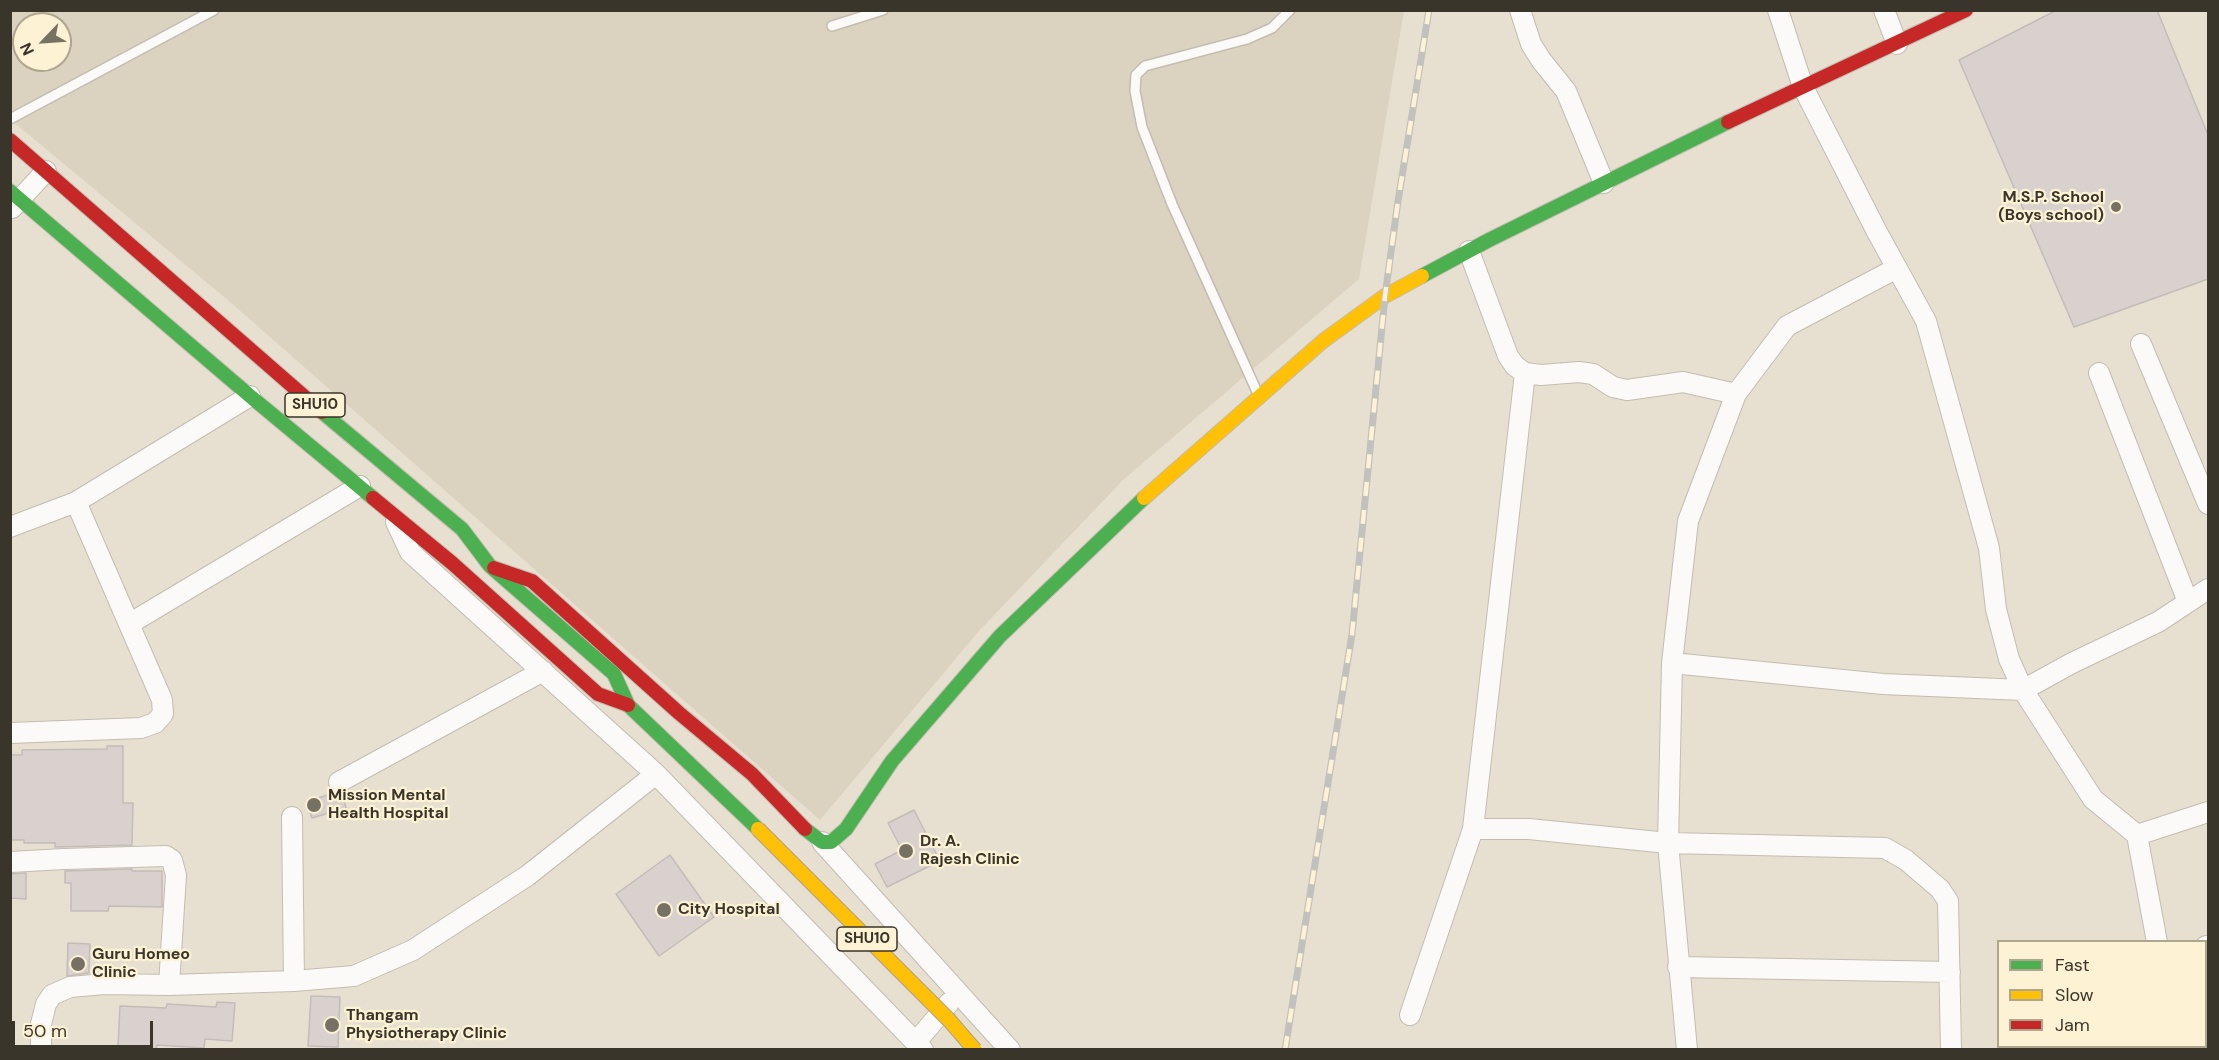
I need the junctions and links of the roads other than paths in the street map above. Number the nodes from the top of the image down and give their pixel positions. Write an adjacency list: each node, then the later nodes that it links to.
1 (214, 10): 11 (lane)
2 (883, 10): 8 (lane)
3 (1290, 10): 23 (lane)
4 (1521, 10): 14 (street)
5 (1778, 10): 10 (street)
6 (1884, 10): 9 (street)
7 (1966, 10): 9 (main road)
8 (832, 26)
9 (1897, 44): 10 (main road)
10 (1803, 87): 14 (main road); 17 (street)
11 (10, 119)
12 (10, 140): 13 (main road, SHU10)
13 (46, 171): 15 (street); 29 (main road, SHU10)
14 (1604, 183): 16 (main road)
15 (14, 200): 22 (main road, SHU10)
16 (1469, 251): 19 (street); 23 (main road)
17 (1897, 268): 21 (street); 35 (street)
18 (2140, 344): 26 (street)
19 (1525, 373): 21 (street); 42 (street)
20 (2099, 373): 31 (street)
21 (1736, 394): 33 (street)
22 (250, 396): 24 (main road, SHU10); 25 (street)
23 (1258, 396): 44 (main road)
24 (360, 486): 27 (main road, SHU10); 32 (street)
25 (76, 502): 28 (street); 32 (street)
26 (2208, 504)
27 (391, 512): 34 (street); 36 (main road, SHU10)
28 (10, 527)
29 (490, 566): 36 (main road, SHU10); 44 (main road)
30 (2208, 589): 31 (street)
31 (2188, 602): 35 (street)
32 (129, 624): 37 (street)
33 (1672, 663): 35 (street); 45 (street)
34 (543, 671): 38 (street); 39 (street)
35 (2023, 690): 43 (street)
36 (628, 705): 56 (main road, SHU10, bridge)
37 (10, 733)
38 (656, 774): 50 (street); 54 (street)
39 (339, 782)
40 (2208, 812): 43 (street)
41 (292, 817): 50 (street)
42 (1473, 829): 45 (street); 53 (street)
43 (2138, 835): 47 (street)
44 (822, 842): 52 (street)
45 (1668, 843): 48 (street); 49 (street)
46 (10, 862): 51 (street)
47 (2157, 940)
48 (1678, 967): 49 (street); 58 (street)
49 (1950, 972): 59 (street)
50 (294, 981): 51 (street)
51 (169, 986): 55 (street)
52 (958, 992): 54 (street); 57 (street)
53 (1410, 1015)
54 (919, 1046)
55 (41, 1050)
56 (975, 1050)
57 (1010, 1050)
58 (1687, 1050)
59 (1951, 1050)

